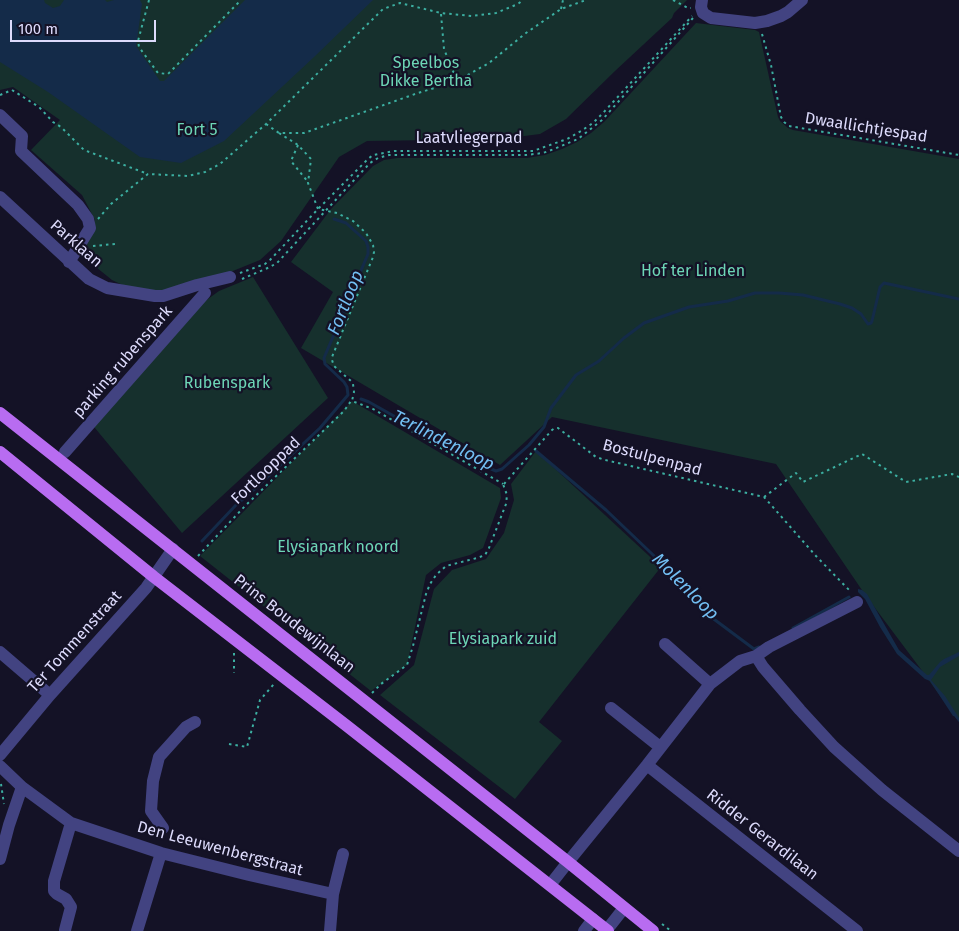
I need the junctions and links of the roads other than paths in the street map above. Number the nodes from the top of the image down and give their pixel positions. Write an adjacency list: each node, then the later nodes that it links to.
1 (802, 0): 2 (street)
2 (701, 5)
3 (0, 115): 5 (street)
4 (0, 197): 5 (street, Parklaan)
5 (69, 262): 6 (street, Parklaan)
6 (236, 278)
7 (205, 293): 10 (street, parking rubenspark)
8 (0, 414): 11 (main road, Prins Boudewijnlaan)
9 (0, 452): 12 (main road)
10 (65, 452)
11 (173, 550): 12 (street, Ter Tommenstraat); 33 (main road, Prins Boudewijnlaan)
12 (154, 577): 18 (street, Ter Tommenstraat); 34 (main road)
13 (857, 602): 16 (street)
14 (665, 644): 17 (street)
15 (0, 652): 18 (street)
16 (756, 656): 17 (street); 29 (street)
17 (710, 684): 21 (street)
18 (50, 695): 22 (street, Ter Tommenstraat)
19 (610, 708): 21 (street)
20 (195, 722): 27 (street)
21 (660, 747): 23 (street)
22 (0, 755)
23 (647, 765): 33 (street); 44 (street, Ridder Gerardilaan)
24 (0, 766): 25 (street, Den Leeuwenbergstraat)
25 (22, 787): 26 (street, Den Leeuwenbergstraat); 28 (street)
26 (71, 823): 30 (street, Den Leeuwenbergstraat); 38 (street)
27 (163, 828)
28 (4, 830): 32 (street)
29 (959, 851)
30 (161, 853): 35 (street, Den Leeuwenbergstraat); 39 (street)
31 (343, 854): 35 (street)
32 (0, 859)
33 (568, 862): 34 (street); 36 (main road, Prins Boudewijnlaan)
34 (550, 885): 37 (main road)
35 (333, 894): 40 (street)
36 (624, 908): 42 (street); 43 (main road, Prins Boudewijnlaan)
37 (593, 919): 41 (street); 42 (main road)
38 (65, 930)
39 (137, 931)
40 (330, 931)
41 (584, 931)
42 (607, 931)
43 (652, 931)
44 (857, 931)

